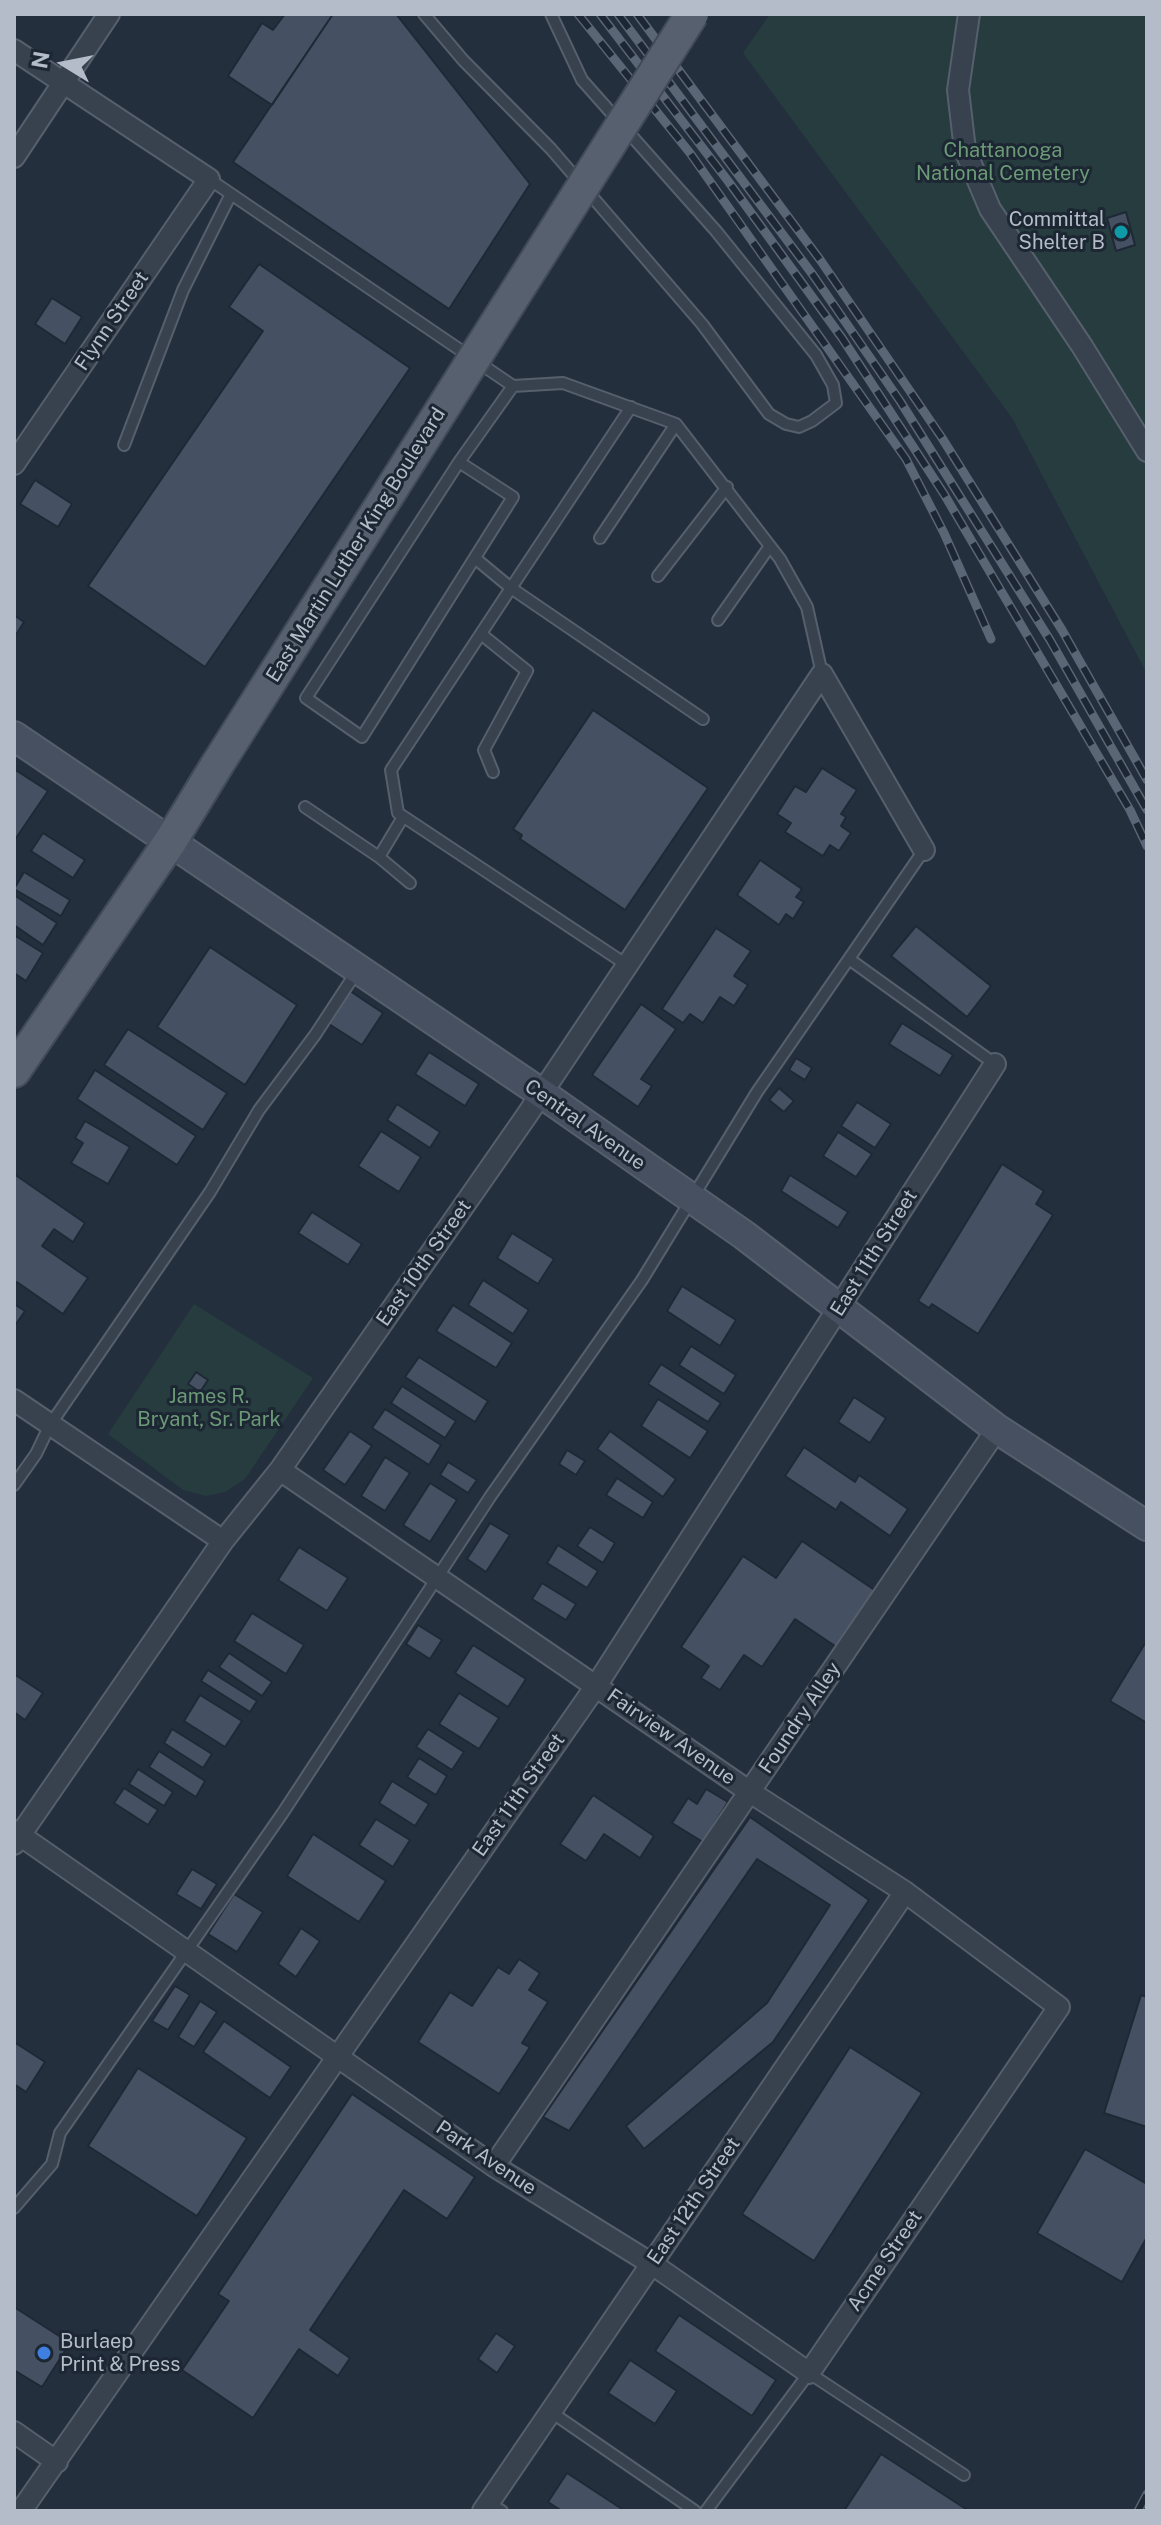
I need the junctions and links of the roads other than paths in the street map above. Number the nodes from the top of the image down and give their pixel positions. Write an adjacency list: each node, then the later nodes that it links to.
1 (109, 14): 7 (street)
2 (424, 14): 3 (lane)
3 (551, 14)
4 (692, 14): 32 (main road, East Martin Luther King Boulevard, bridge)
5 (969, 14): 15 (street)
6 (14, 50): 7 (street)
7 (62, 84): 8 (street); 9 (street)
8 (14, 157)
9 (209, 179): 10 (lane); 17 (street, Flynn Street)
10 (231, 194): 11 (lane); 14 (lane)
11 (513, 386): 12 (lane); 16 (lane)
12 (631, 407): 13 (lane); 23 (lane)
13 (676, 424): 18 (lane); 19 (lane)
14 (124, 445)
15 (1147, 451)
16 (459, 462): 21 (lane); 21 (lane)
17 (14, 464)
18 (727, 487): 20 (lane); 22 (lane)
19 (600, 538)
20 (770, 546): 24 (lane); 26 (lane)
21 (476, 559): 23 (lane)
22 (658, 576)
23 (511, 588): 25 (lane); 27 (lane)
24 (718, 620)
25 (481, 634): 29 (lane); 31 (lane)
26 (822, 674): 33 (street); 37 (street, East 10th Street)
27 (703, 719)
28 (14, 736): 32 (main road, Central Avenue)
29 (493, 772)
30 (305, 807): 34 (lane)
31 (403, 817): 34 (lane); 37 (lane)
32 (170, 842): 38 (main road, Central Avenue); 40 (main road, East Martin Luther King Boulevard)
33 (924, 850): 36 (lane)
34 (379, 857): 35 (lane)
35 (410, 883)
36 (849, 959): 39 (lane); 42 (lane)
37 (627, 965): 41 (street, East 10th Street)
38 (358, 969): 41 (main road, Central Avenue); 45 (lane)
39 (995, 1064): 43 (street, East 11th Street)
40 (14, 1071)
41 (541, 1093): 42 (main road, Central Avenue); 47 (street, East 10th Street)
42 (692, 1199): 43 (main road, Central Avenue); 51 (lane)
43 (839, 1309): 46 (main road, Central Avenue); 52 (street, East 11th Street)
44 (14, 1400): 45 (street)
45 (50, 1425): 48 (lane); 50 (street)
46 (997, 1429): 49 (main road, Central Avenue); 53 (street, Foundry Alley)
47 (280, 1470): 50 (street, East 10th Street); 51 (street, Fairview Avenue)
48 (14, 1485)
49 (1147, 1526)
50 (223, 1541): 54 (street, East 10th Street)
51 (438, 1578): 52 (street, Fairview Avenue); 56 (lane)
52 (596, 1686): 53 (street, Fairview Avenue); 58 (street, East 11th Street)
53 (750, 1792): 55 (street, Fairview Avenue); 59 (street, Foundry Alley)
54 (16, 1837): 56 (street, Park Avenue)
55 (905, 1892): 57 (street, Fairview Avenue); 61 (street, East 12th Street)
56 (188, 1952): 58 (street, Park Avenue); 60 (lane)
57 (1059, 2007): 62 (street, Acme Street)
58 (337, 2055): 59 (street, Park Avenue); 65 (street, East 11th Street)
59 (494, 2166): 61 (street, Park Avenue)
60 (14, 2208)
61 (652, 2264): 62 (street, Park Avenue); 63 (street, East 12th Street)
62 (809, 2373): 66 (lane, Park Avenue); 70 (lane, Acme Street)
63 (551, 2412): 67 (street, East 12th Street); 69 (lane)
64 (14, 2432): 65 (street)
65 (57, 2462): 68 (street, East 11th Street)
66 (964, 2475)
67 (491, 2508)
68 (21, 2511)
69 (695, 2511)
70 (706, 2511)

